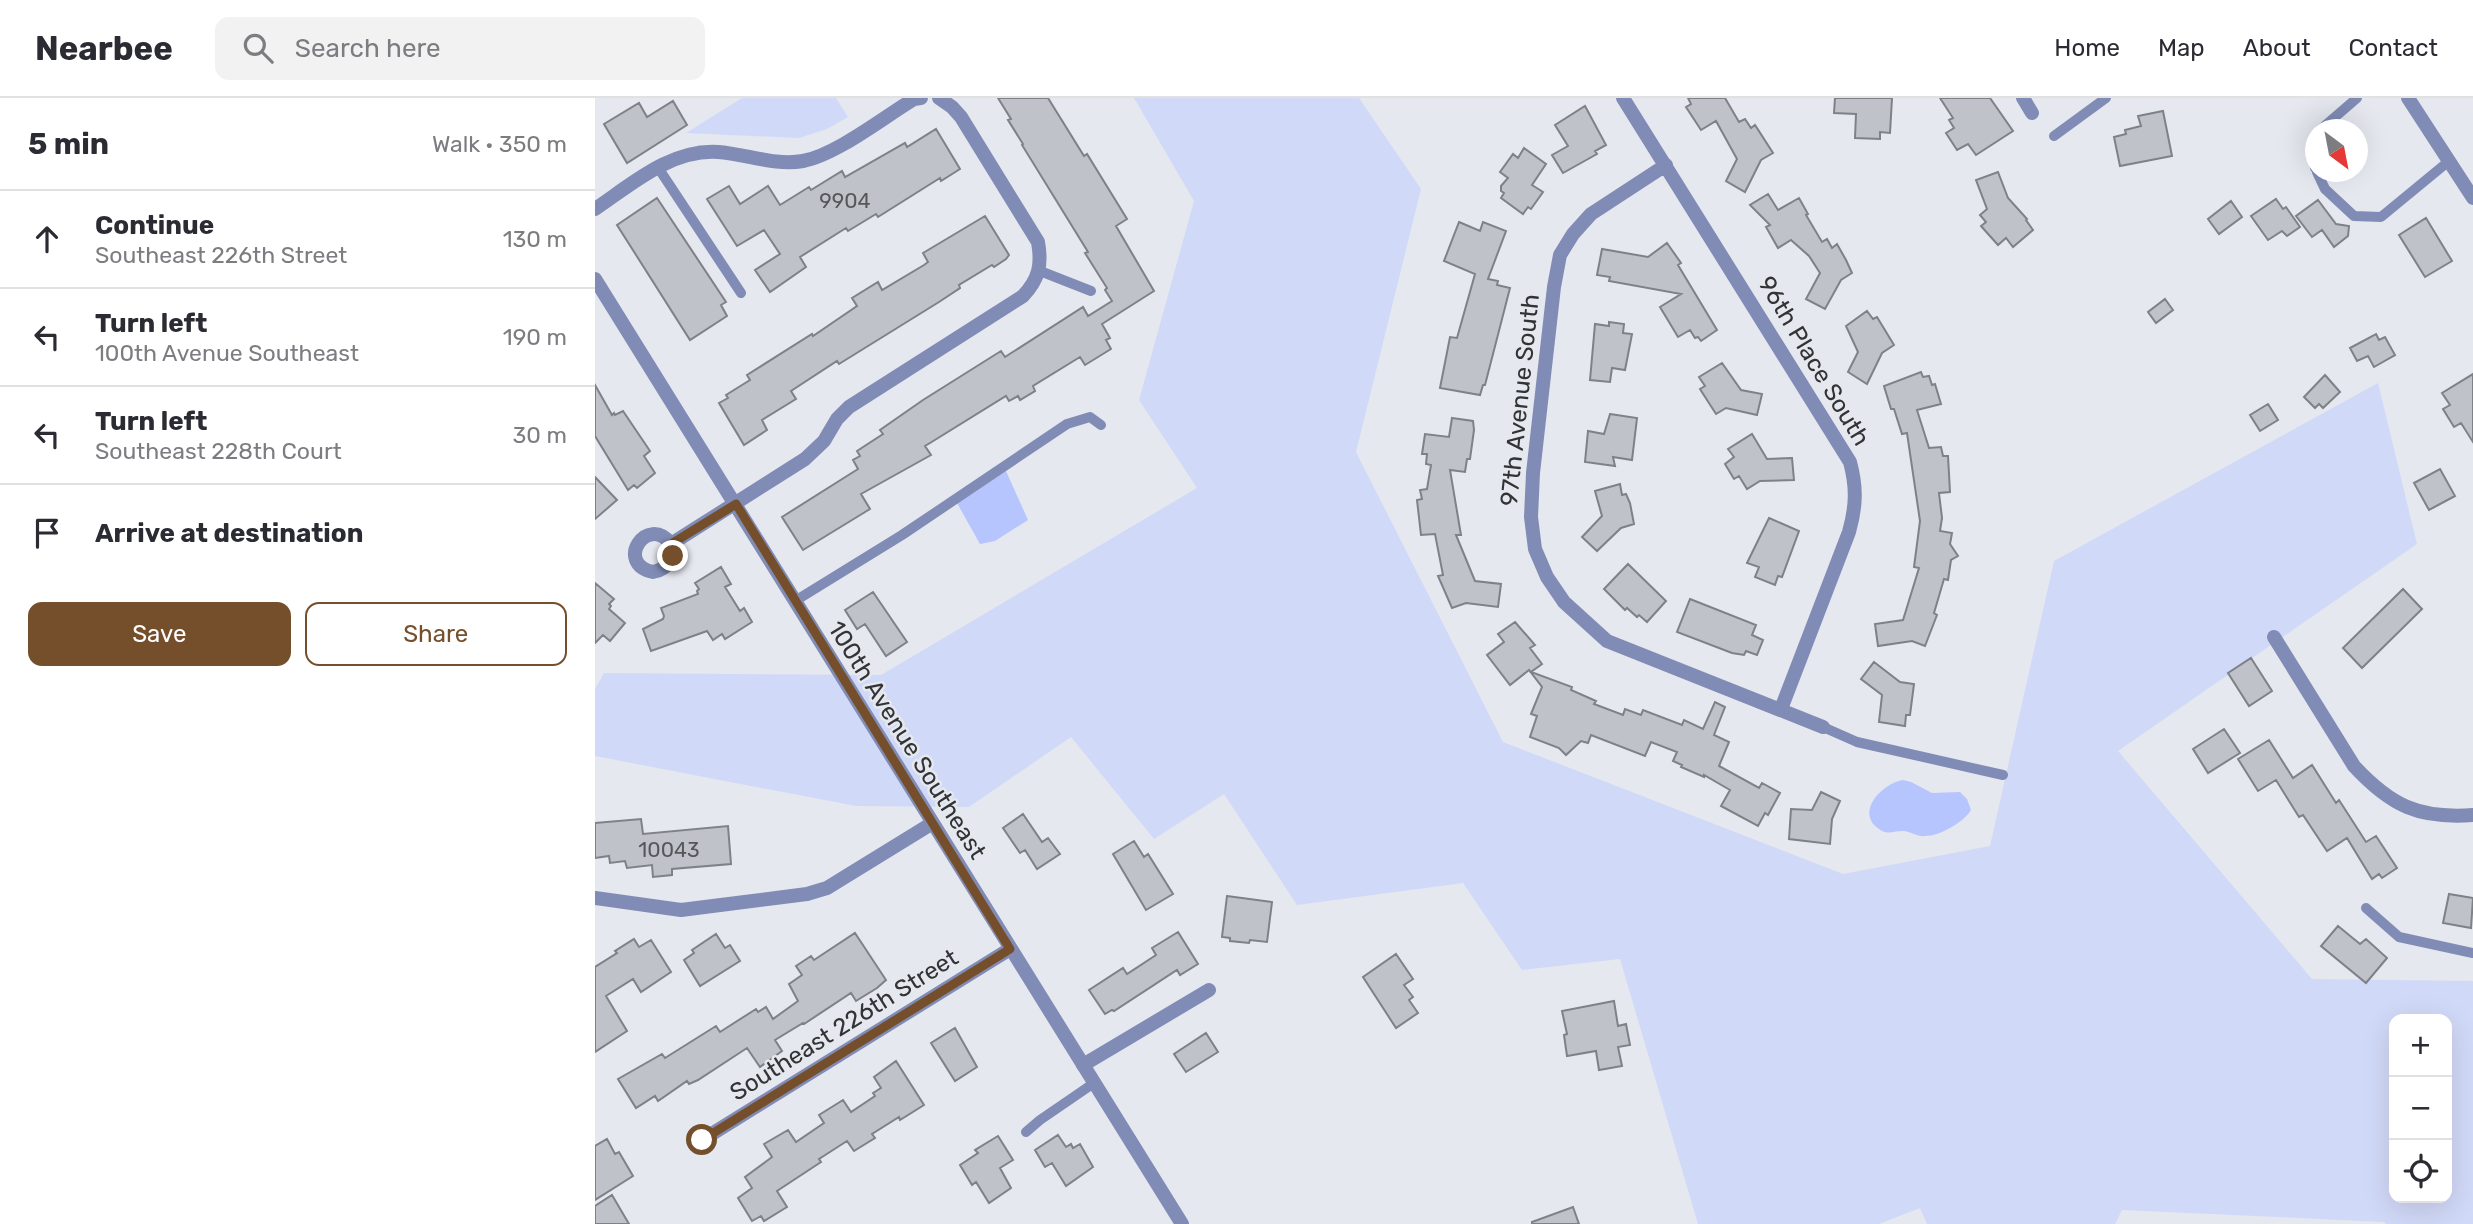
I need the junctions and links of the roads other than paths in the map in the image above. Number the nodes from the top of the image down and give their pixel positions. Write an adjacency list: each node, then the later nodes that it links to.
1 (921, 98): 13 (street)
2 (939, 98): 17 (street)
3 (1623, 98): 12 (street, 96th Place South)
4 (2024, 98): 8 (street)
5 (2106, 98): 10 (lane)
6 (2357, 98): 9 (lane)
7 (2408, 98): 11 (street)
8 (2032, 113)
9 (2333, 119)
10 (2054, 136)
11 (2449, 161): 14 (lane); 15 (street)
12 (1666, 165): 26 (street, 96th Place South); 26 (street, 97th Avenue South)
13 (657, 166): 16 (street); 20 (lane)
14 (2322, 182)
15 (2473, 198)
16 (595, 209)
17 (1040, 271): 19 (lane); 22 (street)
18 (595, 279): 22 (street, 100th Avenue Southeast)
19 (1091, 291)
20 (741, 293)
21 (1101, 425): 24 (lane)
22 (736, 504): 23 (street); 24 (street, 100th Avenue Southeast)
23 (671, 544)
24 (795, 601): 30 (street, 100th Avenue Southeast)
25 (2274, 637): 29 (street)
26 (1781, 709): 27 (street, 97th Avenue South)
27 (1823, 727): 28 (lane)
28 (2003, 775)
29 (2473, 815)
30 (932, 824): 31 (street); 33 (street, 100th Avenue Southeast)
31 (595, 898)
32 (2367, 908): 34 (lane)
33 (1010, 949): 36 (street, 100th Avenue Southeast); 39 (street, Southeast 226th Street)
34 (2473, 953)
35 (1209, 990): 36 (street)
36 (1083, 1065): 37 (street, 100th Avenue Southeast)
37 (1094, 1083): 38 (lane); 40 (street, 100th Avenue Southeast)
38 (1026, 1132)
39 (702, 1140)
40 (1182, 1224)

